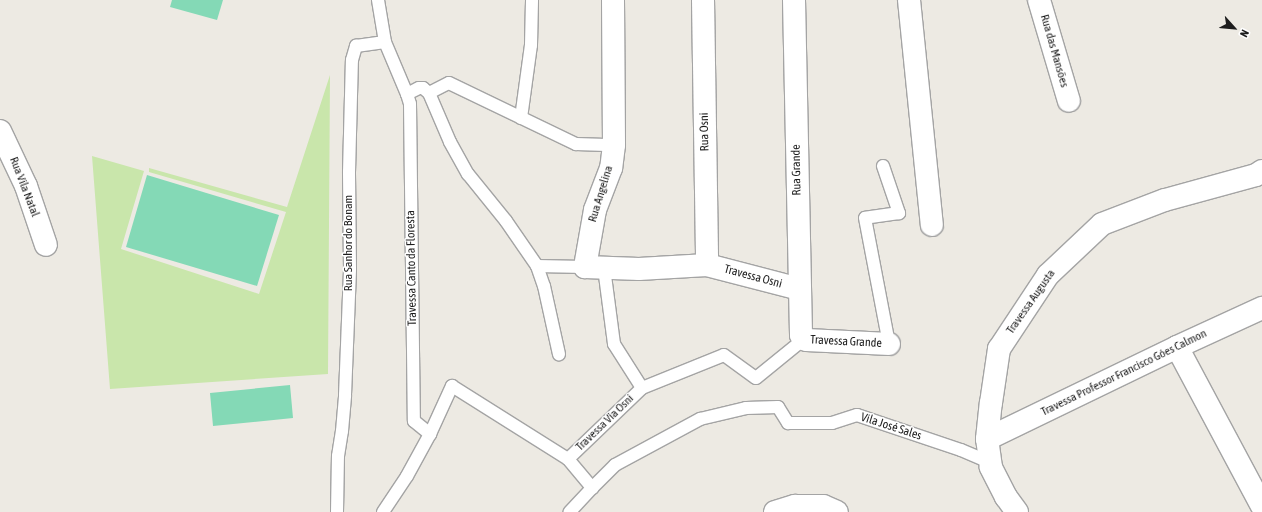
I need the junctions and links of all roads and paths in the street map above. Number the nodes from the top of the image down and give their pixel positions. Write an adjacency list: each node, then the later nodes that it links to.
1 (378, 0): 8 (lane)
2 (532, 0): 12 (lane)
3 (613, 0): 14 (street, Rua Angelina)
4 (703, 0): 19 (street, Rua Osni)
5 (794, 0): 22 (street, Rua Grande)
6 (909, 0): 17 (street)
7 (1039, 0): 11 (street, Rua das Mansões)
8 (385, 42): 10 (lane, Travessa Canto da Floresta); 35 (lane, Rua Sanhor do Bonam)
9 (429, 93): 10 (lane); 12 (lane); 20 (lane)
10 (407, 94): 29 (lane, Travessa Canto da Floresta)
11 (1069, 101)
12 (521, 118): 14 (lane)
13 (0, 131): 18 (street, Rua Vila Natal)
14 (614, 145): 21 (street, Rua Angelina)
15 (883, 166): 25 (lane)
16 (1259, 173): 30 (street, Travessa Augusta)
17 (932, 225)
18 (46, 245)
19 (706, 265): 21 (street); 22 (street, Travessa Osni)
20 (537, 266): 21 (lane); 27 (lane)
21 (595, 267): 28 (lane)
22 (800, 289): 24 (street, Rua Grande)
23 (1262, 308): 26 (street, Travessa Professor Francisco Góes Calmon)
24 (804, 339): 25 (street, Travessa Grande); 28 (lane)
25 (889, 344)
26 (1177, 347): 30 (street, Travessa Professor Francisco Góes Calmon); 34 (street)
27 (559, 354)
28 (642, 388): 31 (lane, Travessa Via Osni)
29 (430, 434): 31 (lane); 36 (lane)
30 (987, 439): 32 (street, Travessa Augusta)
31 (568, 459): 33 (lane)
32 (991, 463): 33 (lane, Vila José Sales); 40 (street, Travessa Augusta)
33 (592, 488): 37 (lane)
34 (1262, 506)
35 (338, 512)
36 (383, 512)
37 (570, 512)
38 (775, 512): 39 (street)
39 (837, 512)
40 (1017, 512)

